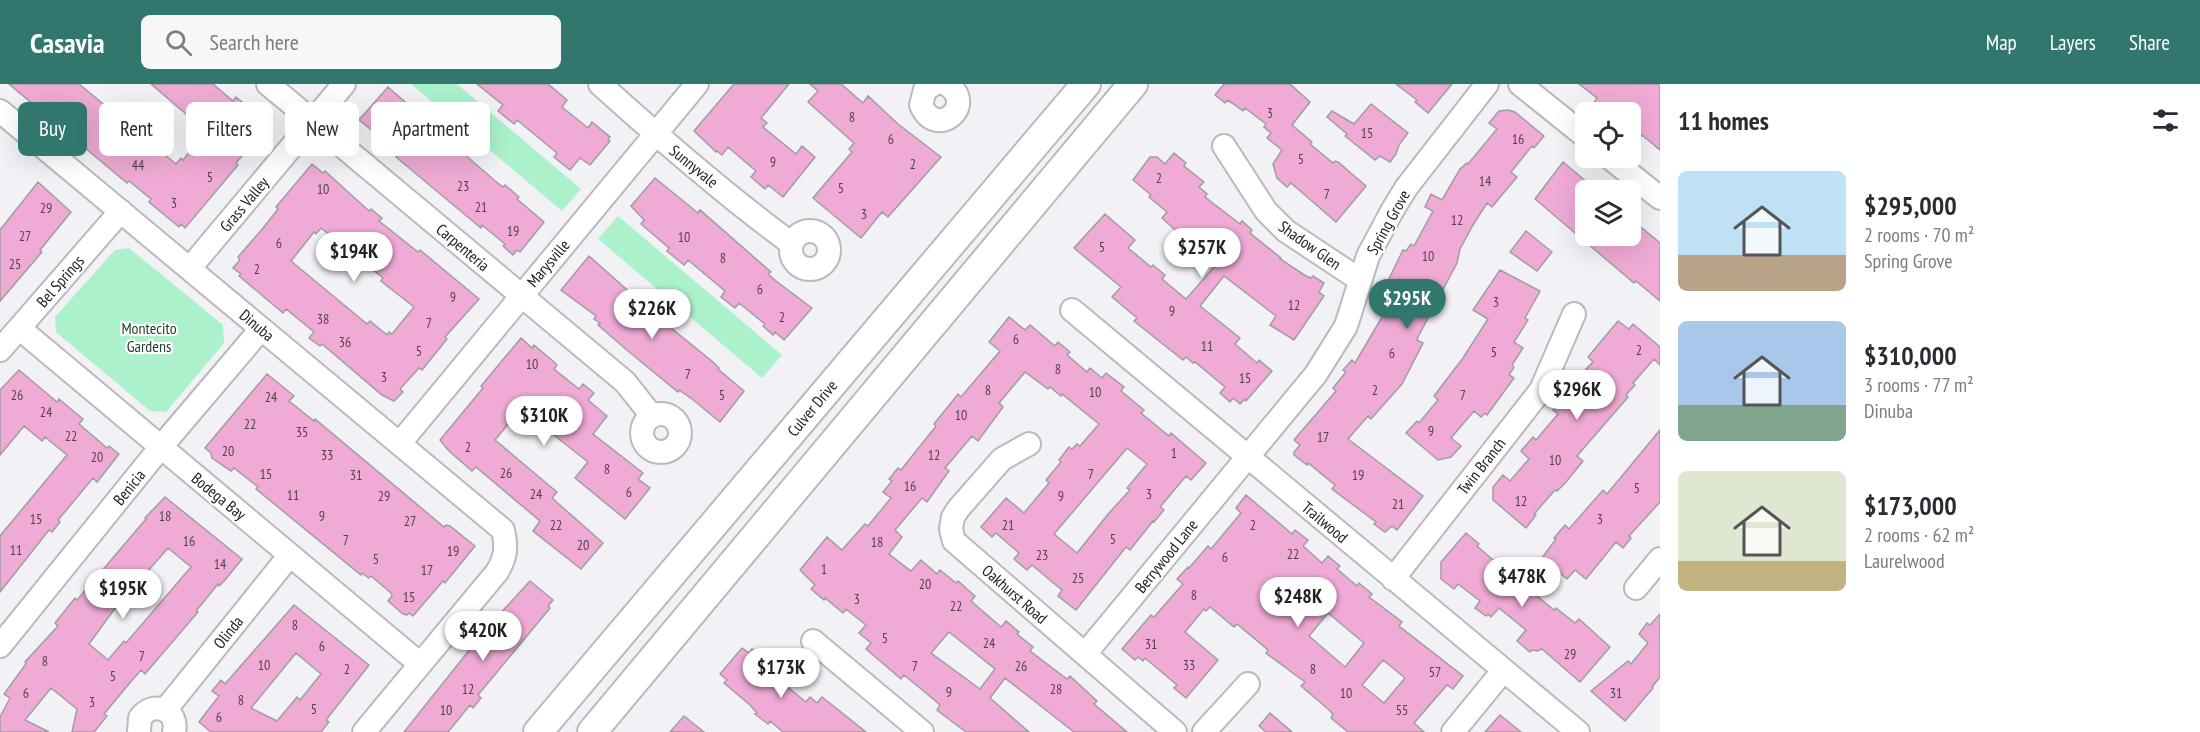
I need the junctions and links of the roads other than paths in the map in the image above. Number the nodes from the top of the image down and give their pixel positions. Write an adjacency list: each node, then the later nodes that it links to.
1 (268, 84): 11 (street, Carpenteria)
2 (344, 84): 12 (street, Grass Valley)
3 (600, 84): 15 (street, Sunnyvale)
4 (697, 84): 15 (street, Marysville)
5 (946, 84): 10 (street)
6 (1086, 84): 50 (main road, Culver Drive)
7 (1133, 84): 51 (main road)
8 (1487, 84): 24 (street, Spring Grove)
9 (1520, 84): 14 (street)
10 (925, 86)
11 (289, 102)
12 (328, 102)
13 (0, 111): 21 (street, Dinuba)
14 (1575, 128)
15 (655, 134): 22 (street, Sunnyvale); 25 (street, Marysville)
16 (1224, 146): 24 (street, Shadow Glen)
17 (285, 154): 23 (street, Grass Valley)
18 (354, 156): 25 (street, Carpenteria)
19 (1622, 168): 20 (street)
20 (1660, 198)
21 (121, 211): 23 (street, Dinuba); 28 (street, Bel Springs)
22 (792, 244)
23 (190, 268): 29 (street, Dinuba)
24 (1360, 280): 35 (street, Spring Grove)
25 (521, 296): 31 (street, Carpenteria); 32 (street, Marysville)
26 (1072, 310): 35 (street, Trailwood)
27 (1574, 314): 38 (street, Twin Branch)
28 (19, 328): 30 (street, Bel Springs); 34 (street, Bodega Bay)
29 (261, 329): 32 (street, Dinuba); 34 (street, Benicia)
30 (0, 350)
31 (652, 416)
32 (400, 443): 43 (street, Dinuba)
33 (1029, 444): 42 (street, Oakhurst Road)
34 (160, 448): 36 (street, Bodega Bay); 41 (street, Benicia)
35 (1247, 457): 38 (street, Trailwood); 42 (street, Berrywood Lane)
36 (290, 555): 43 (street, Bodega Bay); 46 (street, Olinda)
37 (1660, 559): 39 (street)
38 (1393, 579): 44 (street, Trailwood)
39 (1636, 588)
40 (813, 641): 52 (street)
41 (0, 646)
42 (1085, 654): 53 (street, Oakhurst Road)
43 (420, 664): 49 (street)
44 (1503, 671): 55 (street); 56 (street, Trailwood)
45 (1248, 684): 54 (street)
46 (166, 710): 47 (street); 48 (street)
47 (139, 732)
48 (174, 732)
49 (364, 732)
50 (538, 732)
51 (592, 732)
52 (922, 732)
53 (1176, 732)
54 (1204, 732)
55 (1453, 732)
56 (1578, 732)

